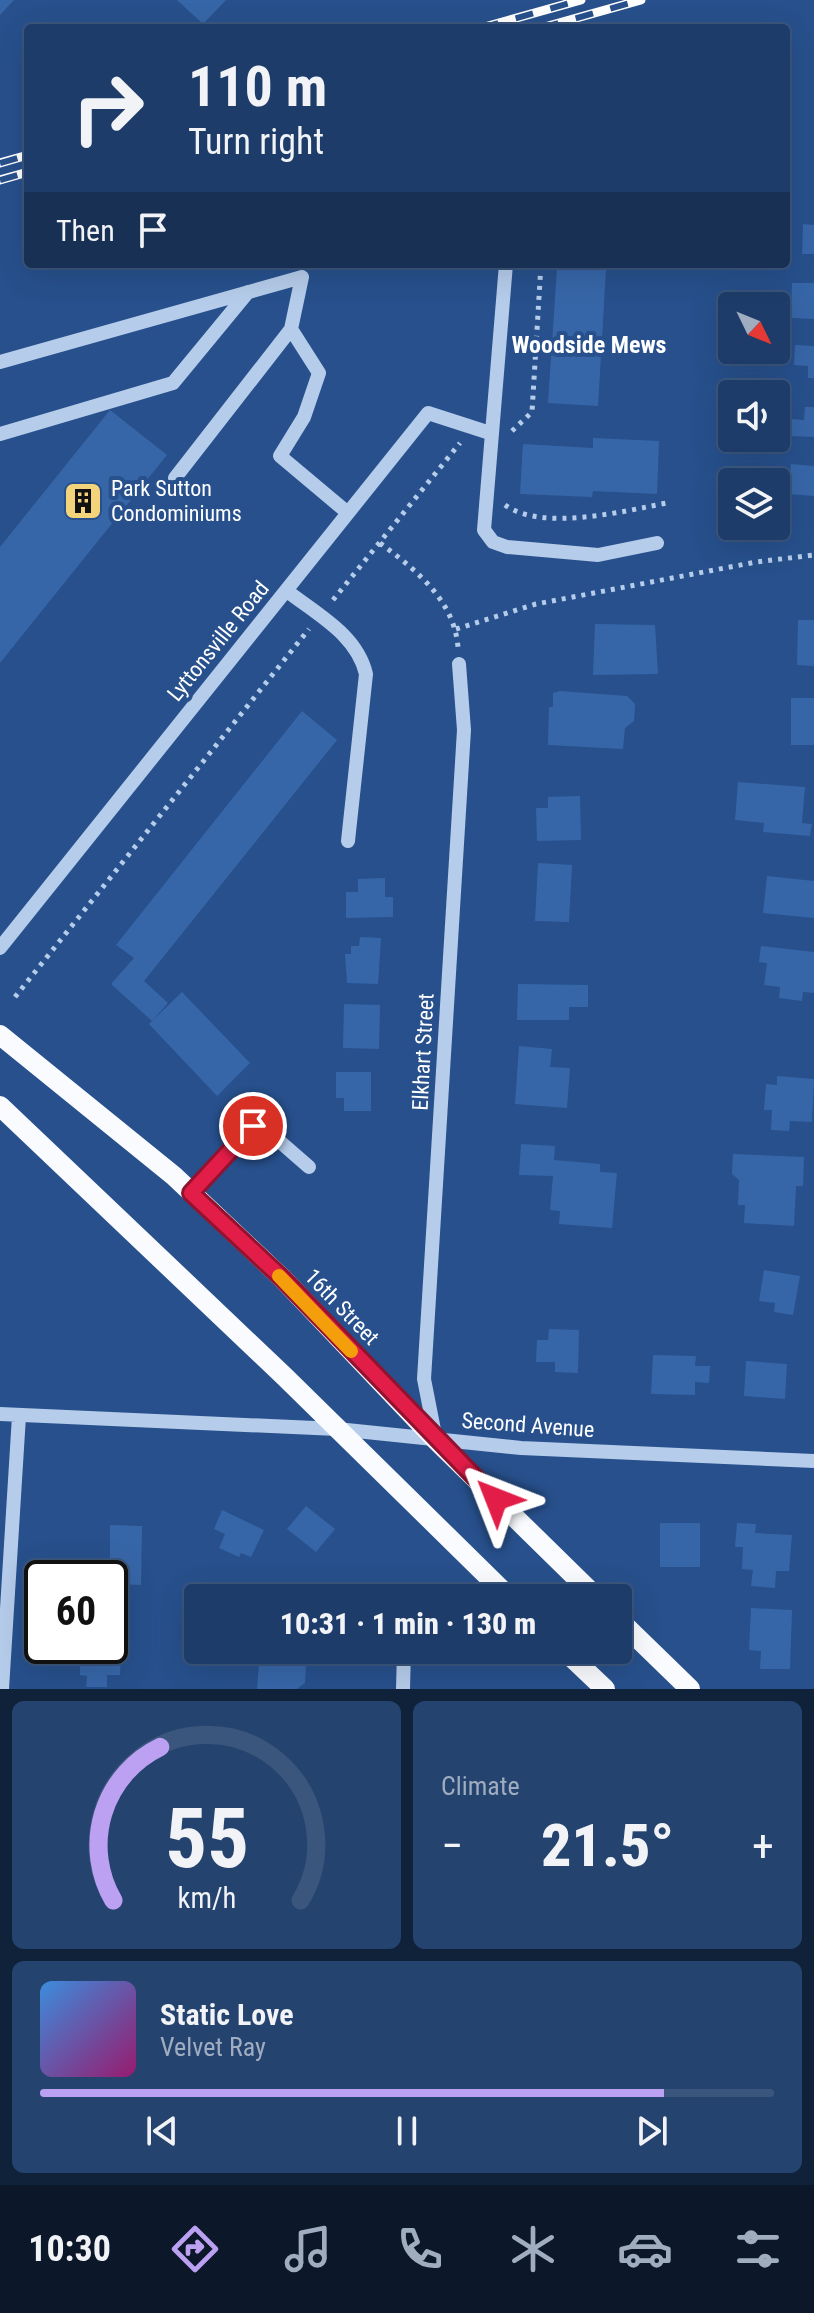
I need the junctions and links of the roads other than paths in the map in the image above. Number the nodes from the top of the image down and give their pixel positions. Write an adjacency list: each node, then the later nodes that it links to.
1 (506, 268): 5 (street)
2 (248, 292): 3 (street); 4 (street); 6 (street)
3 (291, 329): 7 (street); 8 (street)
4 (0, 362)
5 (490, 433): 8 (street, Lyttonsville Road); 9 (street)
6 (0, 434)
7 (175, 478)
8 (348, 513): 10 (street, Lyttonsville Road)
9 (657, 543)
10 (287, 591): 12 (street); 13 (street, Lyttonsville Road)
11 (459, 664): 21 (street, Elkhart Street)
12 (348, 841)
13 (0, 948)
14 (0, 1035): 17 (main road, 16th Street)
15 (0, 1106): 20 (main road)
16 (309, 1167): 17 (street)
17 (191, 1193): 21 (main road, 16th Street)
18 (0, 1414): 19 (street, Second Avenue)
19 (19, 1416): 20 (street, Second Avenue); 28 (street)
20 (337, 1429): 21 (street, Second Avenue); 23 (main road)
21 (436, 1440): 22 (street, Second Avenue); 24 (main road, 16th Street)
22 (814, 1461)
23 (496, 1584)
24 (583, 1584)
25 (632, 1633): 31 (main road)
26 (404, 1664): 29 (street)
27 (579, 1664): 30 (main road)
28 (2, 1689)
29 (403, 1689)
30 (605, 1689)
31 (690, 1689)

